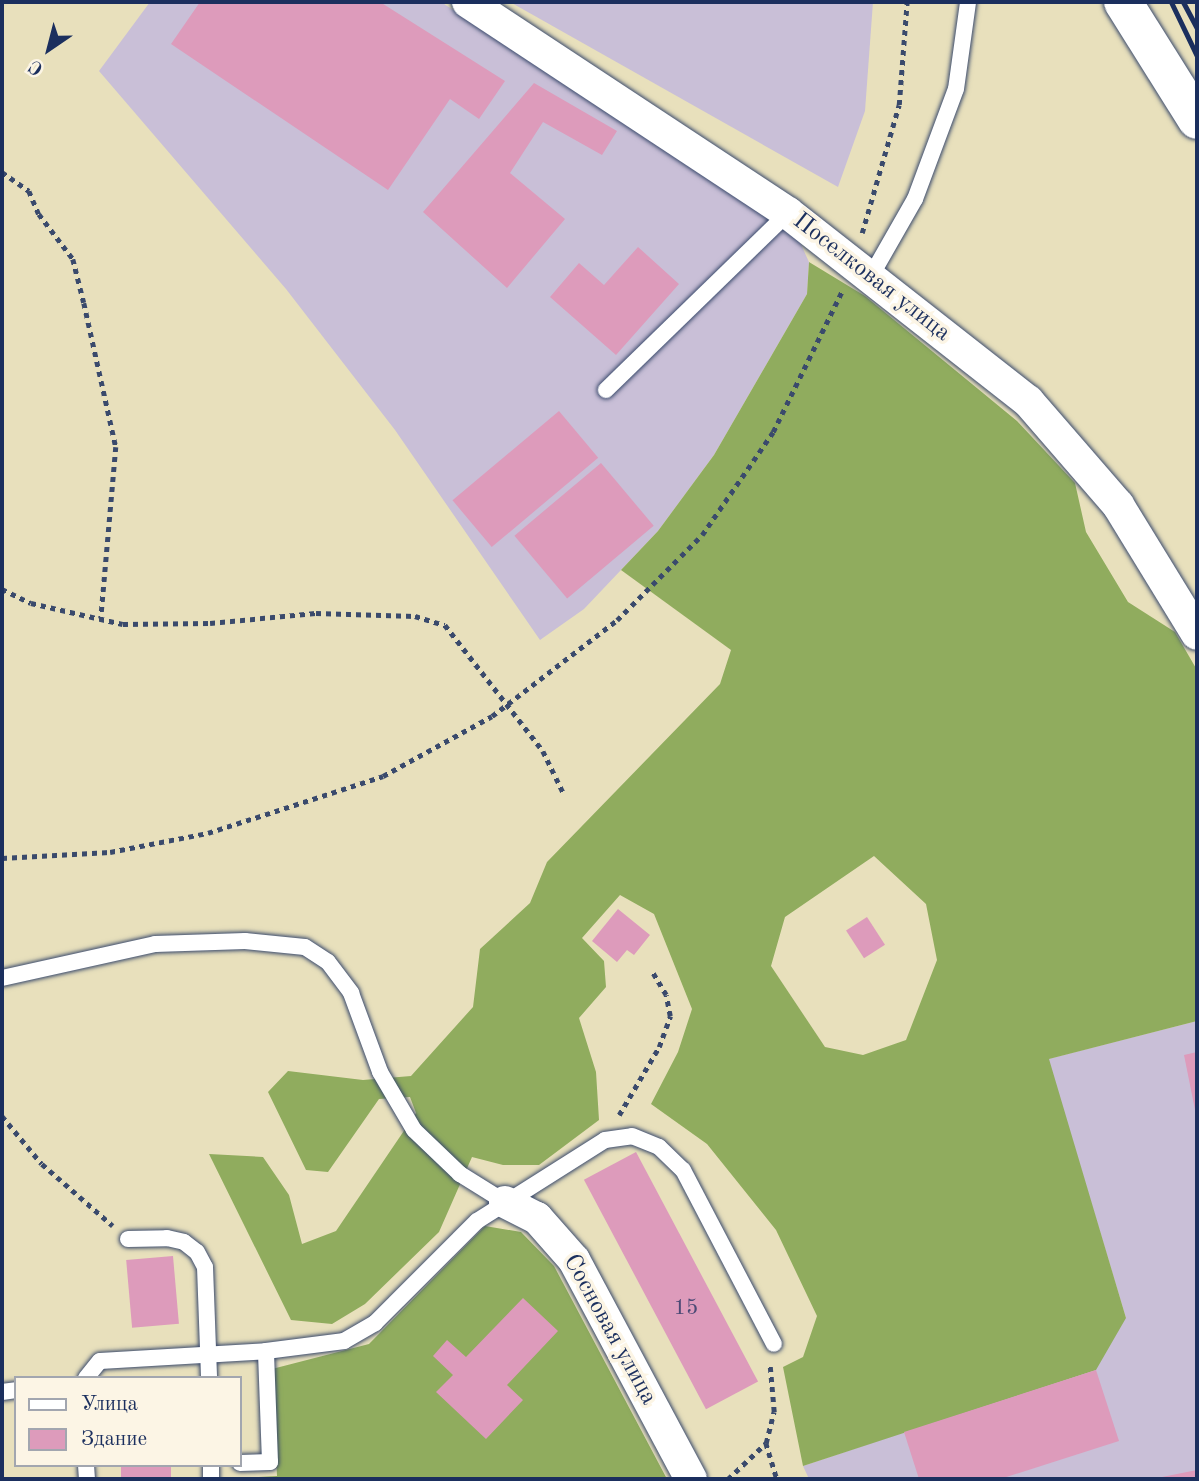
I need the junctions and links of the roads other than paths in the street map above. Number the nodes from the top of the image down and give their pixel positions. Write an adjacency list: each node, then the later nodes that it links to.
1 (468, 2): 5 (street, Поселковая улица)
2 (968, 2): 6 (lane)
3 (1123, 2): 4 (highway)
4 (1197, 120)
5 (788, 213): 6 (street, Поселковая улица); 7 (lane)
6 (862, 269): 8 (street, Поселковая улица)
7 (606, 390)
8 (1197, 634)
9 (2, 978): 10 (lane)
10 (505, 1202): 12 (lane); 13 (lane); 18 (street, Сосновая улица)
11 (128, 1239): 14 (lane)
12 (774, 1344)
13 (266, 1351): 14 (lane); 17 (lane)
14 (209, 1355): 15 (lane); 16 (lane)
15 (88, 1376)
16 (209, 1376)
17 (242, 1463)
18 (691, 1479)

